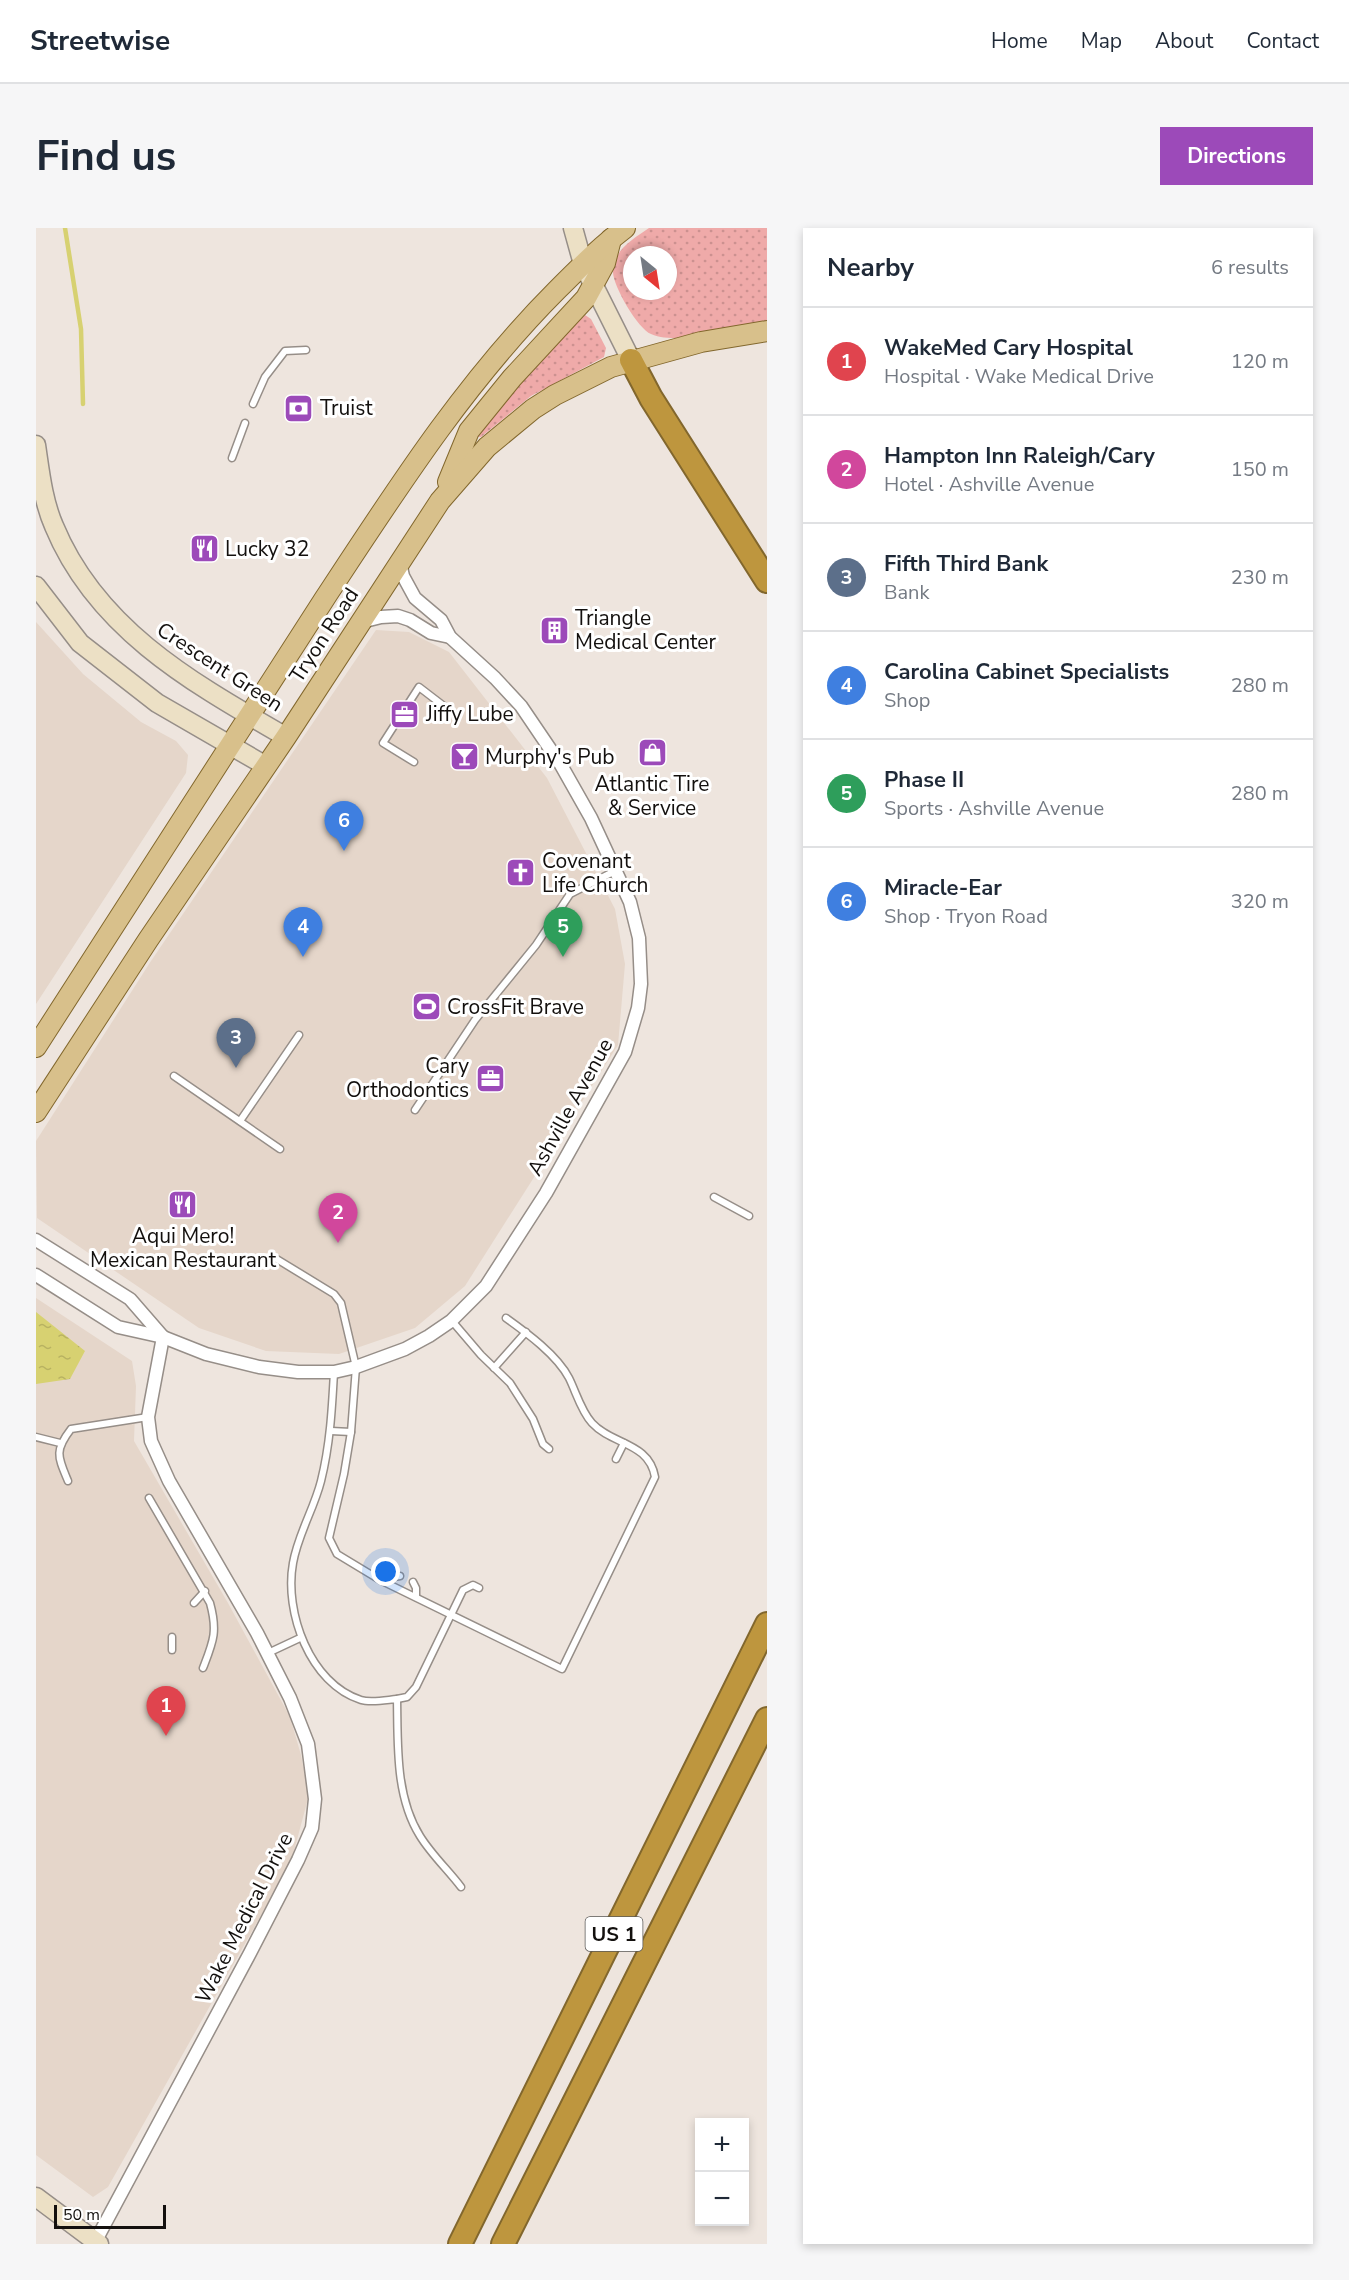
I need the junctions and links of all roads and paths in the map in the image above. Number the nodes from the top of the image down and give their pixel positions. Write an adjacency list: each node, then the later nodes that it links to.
1 (573, 228): 3 (street)
2 (615, 232): 3 (main road, Tryon Road); 4 (main road)
3 (583, 264): 4 (street); 20 (main road, Tryon Road)
4 (594, 285): 7 (street); 13 (main road)
5 (767, 331): 7 (main road, Tryon Road)
6 (306, 351): 8 (lane)
7 (631, 360): 13 (main road, Tryon Road); 15 (highway)
8 (253, 404)
9 (245, 423): 11 (lane)
10 (36, 446): 12 (street, Crescent Green)
11 (231, 458)
12 (38, 492): 20 (street, Crescent Green)
13 (440, 501): 14 (main road, Tryon Road)
14 (400, 563): 17 (main road, Tryon Road); 18 (street, Ashville Avenue)
15 (767, 581)
16 (36, 586): 22 (street)
17 (361, 622): 18 (street, Ashville Avenue); 21 (main road, Tryon Road)
18 (450, 637): 25 (street, Ashville Avenue)
19 (449, 710): 23 (lane)
20 (250, 716): 21 (street, Crescent Green); 22 (main road, Tryon Road)
21 (286, 737): 24 (main road, Tryon Road)
22 (231, 745): 24 (street); 27 (main road, Tryon Road)
23 (414, 762)
24 (266, 765): 30 (main road, Tryon Road)
25 (615, 870): 29 (lane); 39 (street, Ashville Avenue)
26 (299, 1035): 31 (lane)
27 (36, 1047)
28 (174, 1076): 31 (lane)
29 (415, 1110)
30 (36, 1112)
31 (240, 1121): 32 (lane)
32 (280, 1149)
33 (714, 1197): 34 (lane)
34 (749, 1216)
35 (36, 1240): 41 (street, Ashville Avenue)
36 (276, 1258): 42 (lane)
37 (36, 1275): 41 (street, Ashville Avenue)
38 (506, 1318): 40 (lane)
39 (451, 1321): 42 (street, Ashville Avenue); 43 (lane)
40 (525, 1332): 43 (lane); 50 (lane)
41 (163, 1337): 44 (street, Ashville Avenue); 45 (street, Wake Medical Drive)
42 (356, 1367): 44 (street, Ashville Avenue); 47 (lane)
43 (494, 1368): 51 (lane)
44 (334, 1372): 46 (lane)
45 (148, 1417): 49 (lane); 67 (street, Wake Medical Drive)
46 (331, 1431): 47 (lane); 65 (lane)
47 (351, 1432): 56 (lane)
48 (36, 1437): 49 (lane)
49 (60, 1443): 53 (lane)
50 (624, 1443): 52 (lane); 62 (lane)
51 (549, 1449)
52 (616, 1459)
53 (68, 1481)
54 (149, 1498): 59 (lane)
55 (400, 1576): 56 (lane)
56 (380, 1580): 60 (lane)
57 (413, 1582): 60 (lane)
58 (480, 1588): 62 (lane)
59 (204, 1591): 61 (lane); 68 (lane)
60 (416, 1597): 62 (lane)
61 (194, 1603)
62 (450, 1614): 69 (lane)
63 (767, 1624): 74 (highway, US 1)
64 (172, 1636): 66 (lane)
65 (300, 1638): 67 (lane); 69 (lane)
66 (172, 1650)
67 (268, 1653): 73 (street, Wake Medical Drive)
68 (202, 1668)
69 (397, 1699): 71 (lane)
70 (767, 1719): 75 (highway, US 1)
71 (461, 1887)
72 (36, 2197): 73 (street)
73 (96, 2243)
74 (460, 2244)
75 (503, 2244)

